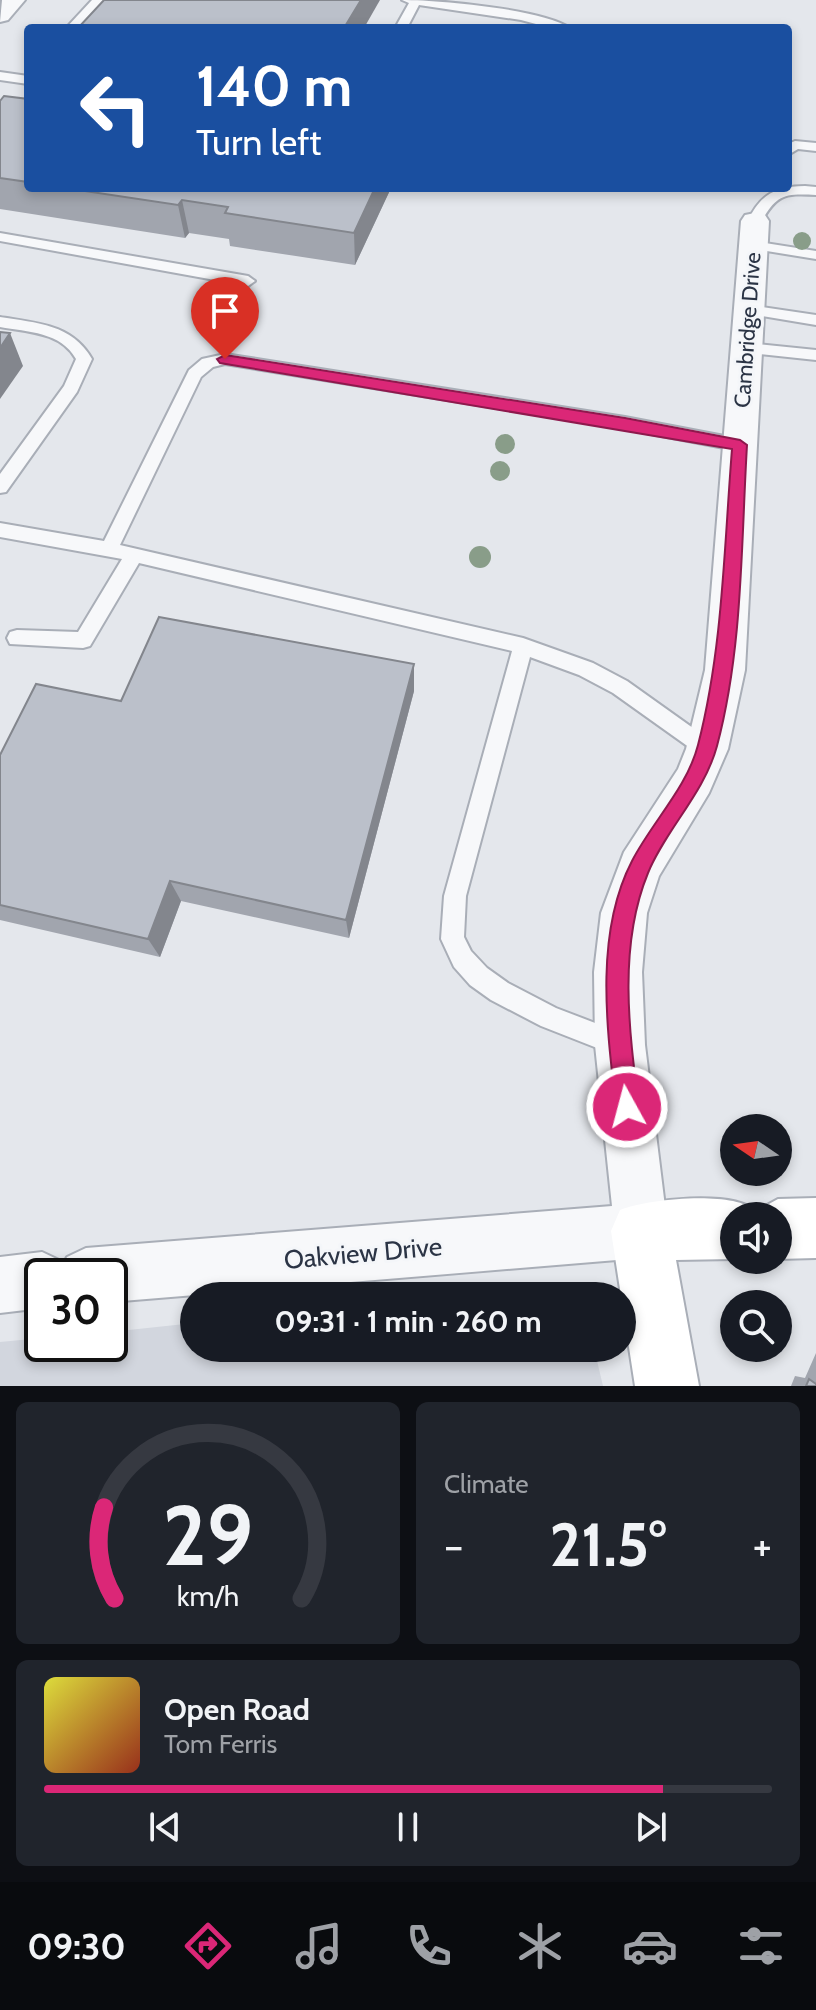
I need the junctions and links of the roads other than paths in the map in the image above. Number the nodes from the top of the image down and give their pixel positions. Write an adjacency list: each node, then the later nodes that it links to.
1 (14, 0): 4 (street)
2 (98, 0): 6 (lane)
3 (412, 1): 5 (lane); 7 (lane)
4 (0, 15)
5 (513, 22)
6 (76, 24)
7 (403, 24)
8 (0, 76): 9 (lane)
9 (24, 79)
10 (816, 147): 11 (lane)
11 (792, 148)
12 (792, 189): 13 (lane)
13 (816, 191)
14 (779, 192): 15 (lane)
15 (754, 233): 17 (lane); 21 (street, Cambridge Drive)
16 (0, 237): 18 (lane)
17 (816, 255)
18 (248, 281)
19 (816, 320): 21 (lane)
20 (0, 322): 24 (lane)
21 (748, 329): 22 (lane); 23 (street, Cambridge Drive)
22 (816, 355)
23 (740, 445): 26 (lane); 30 (street, Cambridge Drive)
24 (0, 487)
25 (0, 530): 26 (lane)
26 (109, 549): 27 (lane)
27 (134, 555): 28 (lane); 29 (lane)
28 (17, 638)
29 (523, 646): 30 (lane); 31 (lane)
30 (707, 749): 31 (street, Cambridge Drive)
31 (620, 1045): 35 (street, Cambridge Drive)
32 (816, 1228): 34 (main road)
33 (720, 1229): 35 (main road)
34 (792, 1229)
35 (641, 1231): 36 (street, Oakview Drive); 39 (main road)
36 (128, 1273)
37 (24, 1282): 38 (street)
38 (0, 1285)
39 (667, 1386)

